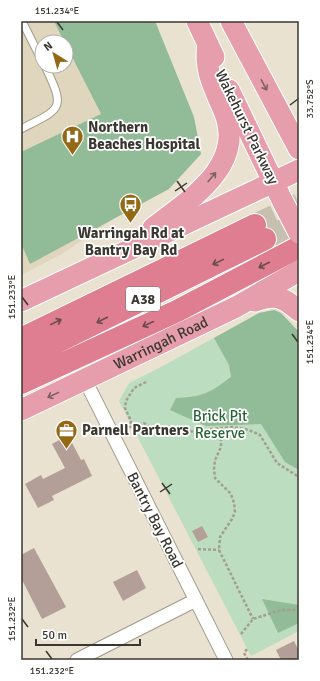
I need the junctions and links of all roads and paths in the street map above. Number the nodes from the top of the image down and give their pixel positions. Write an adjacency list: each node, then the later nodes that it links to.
1 (22, 21): 5 (lane)
2 (197, 21): 4 (main road, Wakehurst Parkway)
3 (231, 21): 8 (main road, one-way to 8)
4 (208, 44): 10 (main road, Wakehurst Parkway); 12 (main road, one-way to 4)
5 (34, 45)
6 (49, 74): 7 (lane)
7 (21, 129)
8 (299, 149)
9 (299, 170): 10 (main road)
10 (278, 189): 11 (main road, Wakehurst Parkway, bridge); 12 (main road)
11 (299, 233)
12 (140, 244): 15 (main road)
13 (299, 247): 22 (highway, one-way to 22)
14 (299, 271): 16 (main road, Warringah Road)
15 (21, 301)
16 (236, 307): 17 (main road); 20 (main road, Warringah Road)
17 (299, 311)
18 (21, 339): 19 (highway, A38, one-way to 19)
19 (21, 360)
20 (85, 380): 23 (main road, Warringah Road, one-way to 23); 30 (street, Bantry Bay Road)
21 (146, 382): 26 (path)
22 (21, 383)
23 (21, 410)
24 (160, 428): 26 (path)
25 (222, 428): 26 (path); 27 (path); 29 (path)
26 (158, 432)
27 (299, 477)
28 (198, 549): 29 (path)
29 (220, 550): 32 (path)
30 (196, 600): 35 (street); 36 (street, Bantry Bay Road)
31 (299, 610): 32 (path)
32 (255, 619): 33 (path)
33 (241, 634)
34 (248, 648): 37 (path)
35 (77, 660)
36 (226, 660)
37 (248, 660)

